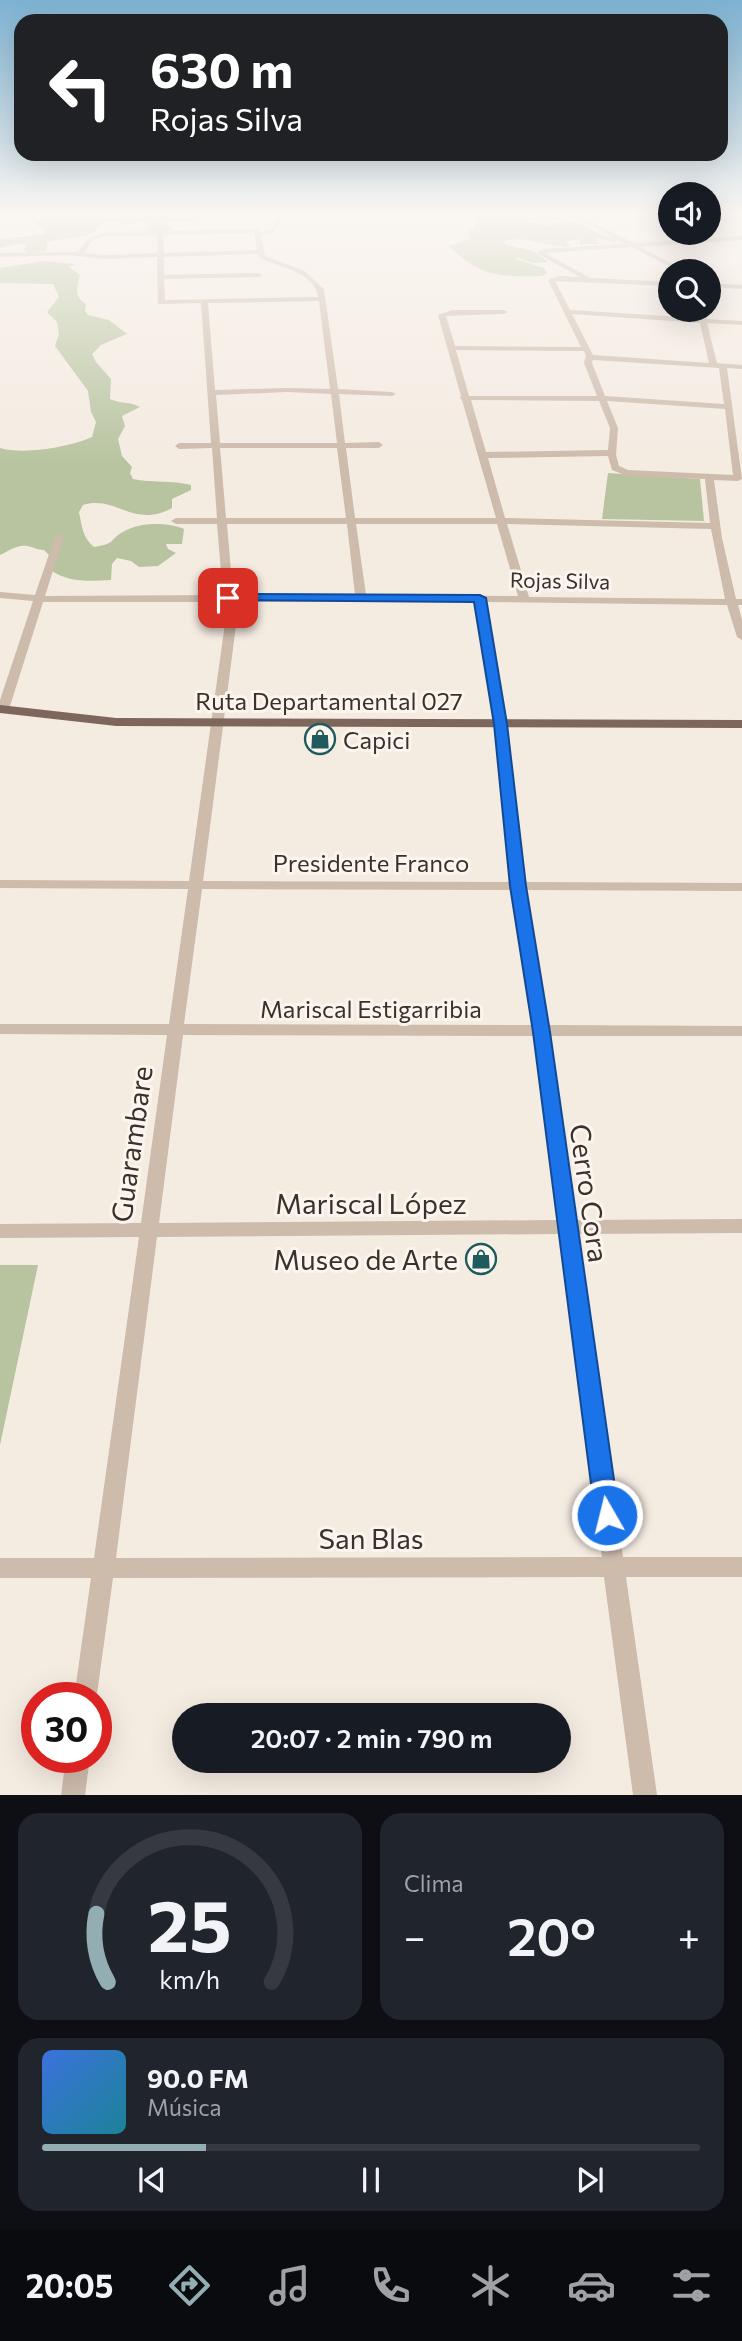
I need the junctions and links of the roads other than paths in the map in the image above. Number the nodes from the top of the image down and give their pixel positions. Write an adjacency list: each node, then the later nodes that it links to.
1 (161, 296): 7 (street)
2 (261, 296): 6 (street)
3 (322, 296): 5 (street)
4 (559, 296): 9 (street)
5 (322, 299): 6 (street); 18 (street)
6 (262, 300): 7 (street)
7 (204, 301): 19 (street, Guarambare)
8 (503, 312): 14 (street)
9 (568, 312): 10 (street); 15 (street)
10 (658, 317)
11 (721, 321): 13 (street)
12 (703, 322): 16 (street)
13 (742, 323)
14 (450, 348): 15 (street); 21 (street)
15 (588, 353): 16 (street); 22 (street)
16 (718, 365): 17 (street); 23 (street)
17 (742, 367)
18 (334, 392): 19 (street); 20 (street); 24 (street)
19 (211, 393): 27 (street, Guarambare)
20 (392, 394)
21 (464, 398): 22 (street); 29 (street)
22 (602, 398): 23 (street); 28 (street)
23 (728, 407): 30 (street)
24 (340, 445): 25 (street); 27 (street); 32 (street)
25 (379, 445)
26 (179, 446): 27 (street)
27 (215, 446): 31 (street, Guarambare)
28 (612, 453): 29 (street); 30 (street)
29 (481, 455): 34 (street)
30 (709, 478): 35 (street)
31 (222, 520): 32 (street); 33 (street); 38 (street, Guarambare)
32 (350, 520): 34 (street); 39 (street)
33 (176, 521)
34 (501, 521): 35 (street); 42 (street)
35 (714, 526): 43 (street)
36 (59, 536): 41 (street)
37 (0, 595): 41 (street, Rojas Silva)
38 (231, 598): 39 (street, Rojas Silva); 41 (street, Rojas Silva); 46 (street, Guarambare)
39 (361, 598): 40 (street, Rojas Silva)
40 (480, 598): 42 (street, Rojas Silva); 47 (street, Cerro Cora)
41 (39, 599): 45 (street)
42 (524, 599): 43 (street, Rojas Silva)
43 (736, 601): 44 (street)
44 (742, 637)
45 (1, 709): 46 (main road, Ruta Departamental 027)
46 (217, 723): 47 (main road, Ruta Departamental 027); 50 (street, Guarambare)
47 (500, 724): 48 (main road, Ruta Departamental 027); 51 (street, Cerro Cora)
48 (742, 724)
49 (0, 884): 50 (street, Presidente Franco)
50 (196, 884): 51 (street, Presidente Franco); 54 (street, Guarambare)
51 (518, 886): 52 (street, Presidente Franco); 56 (street, Cerro Cora)
52 (742, 887)
53 (0, 1029): 54 (street, Mariscal Estigarribia)
54 (176, 1029): 56 (street, Mariscal Estigarribia); 60 (street, Guarambare)
55 (742, 1031): 56 (street, Mariscal Estigarribia)
56 (541, 1032): 58 (street, Cerro Cora)
57 (742, 1226): 58 (street, Mariscal López)
58 (568, 1228): 60 (street, Mariscal López); 61 (street, Cerro Cora)
59 (0, 1231): 60 (street, Mariscal López)
60 (149, 1231): 64 (street, Guarambare)
61 (614, 1567): 62 (street, San Blas); 64 (street, San Blas); 68 (street, Cerro Cora)
62 (742, 1567)
63 (0, 1568): 64 (street, San Blas)
64 (103, 1568): 65 (street, Guarambare)
65 (88, 1682)
66 (75, 1773): 67 (street)
67 (72, 1795)
68 (645, 1795)

